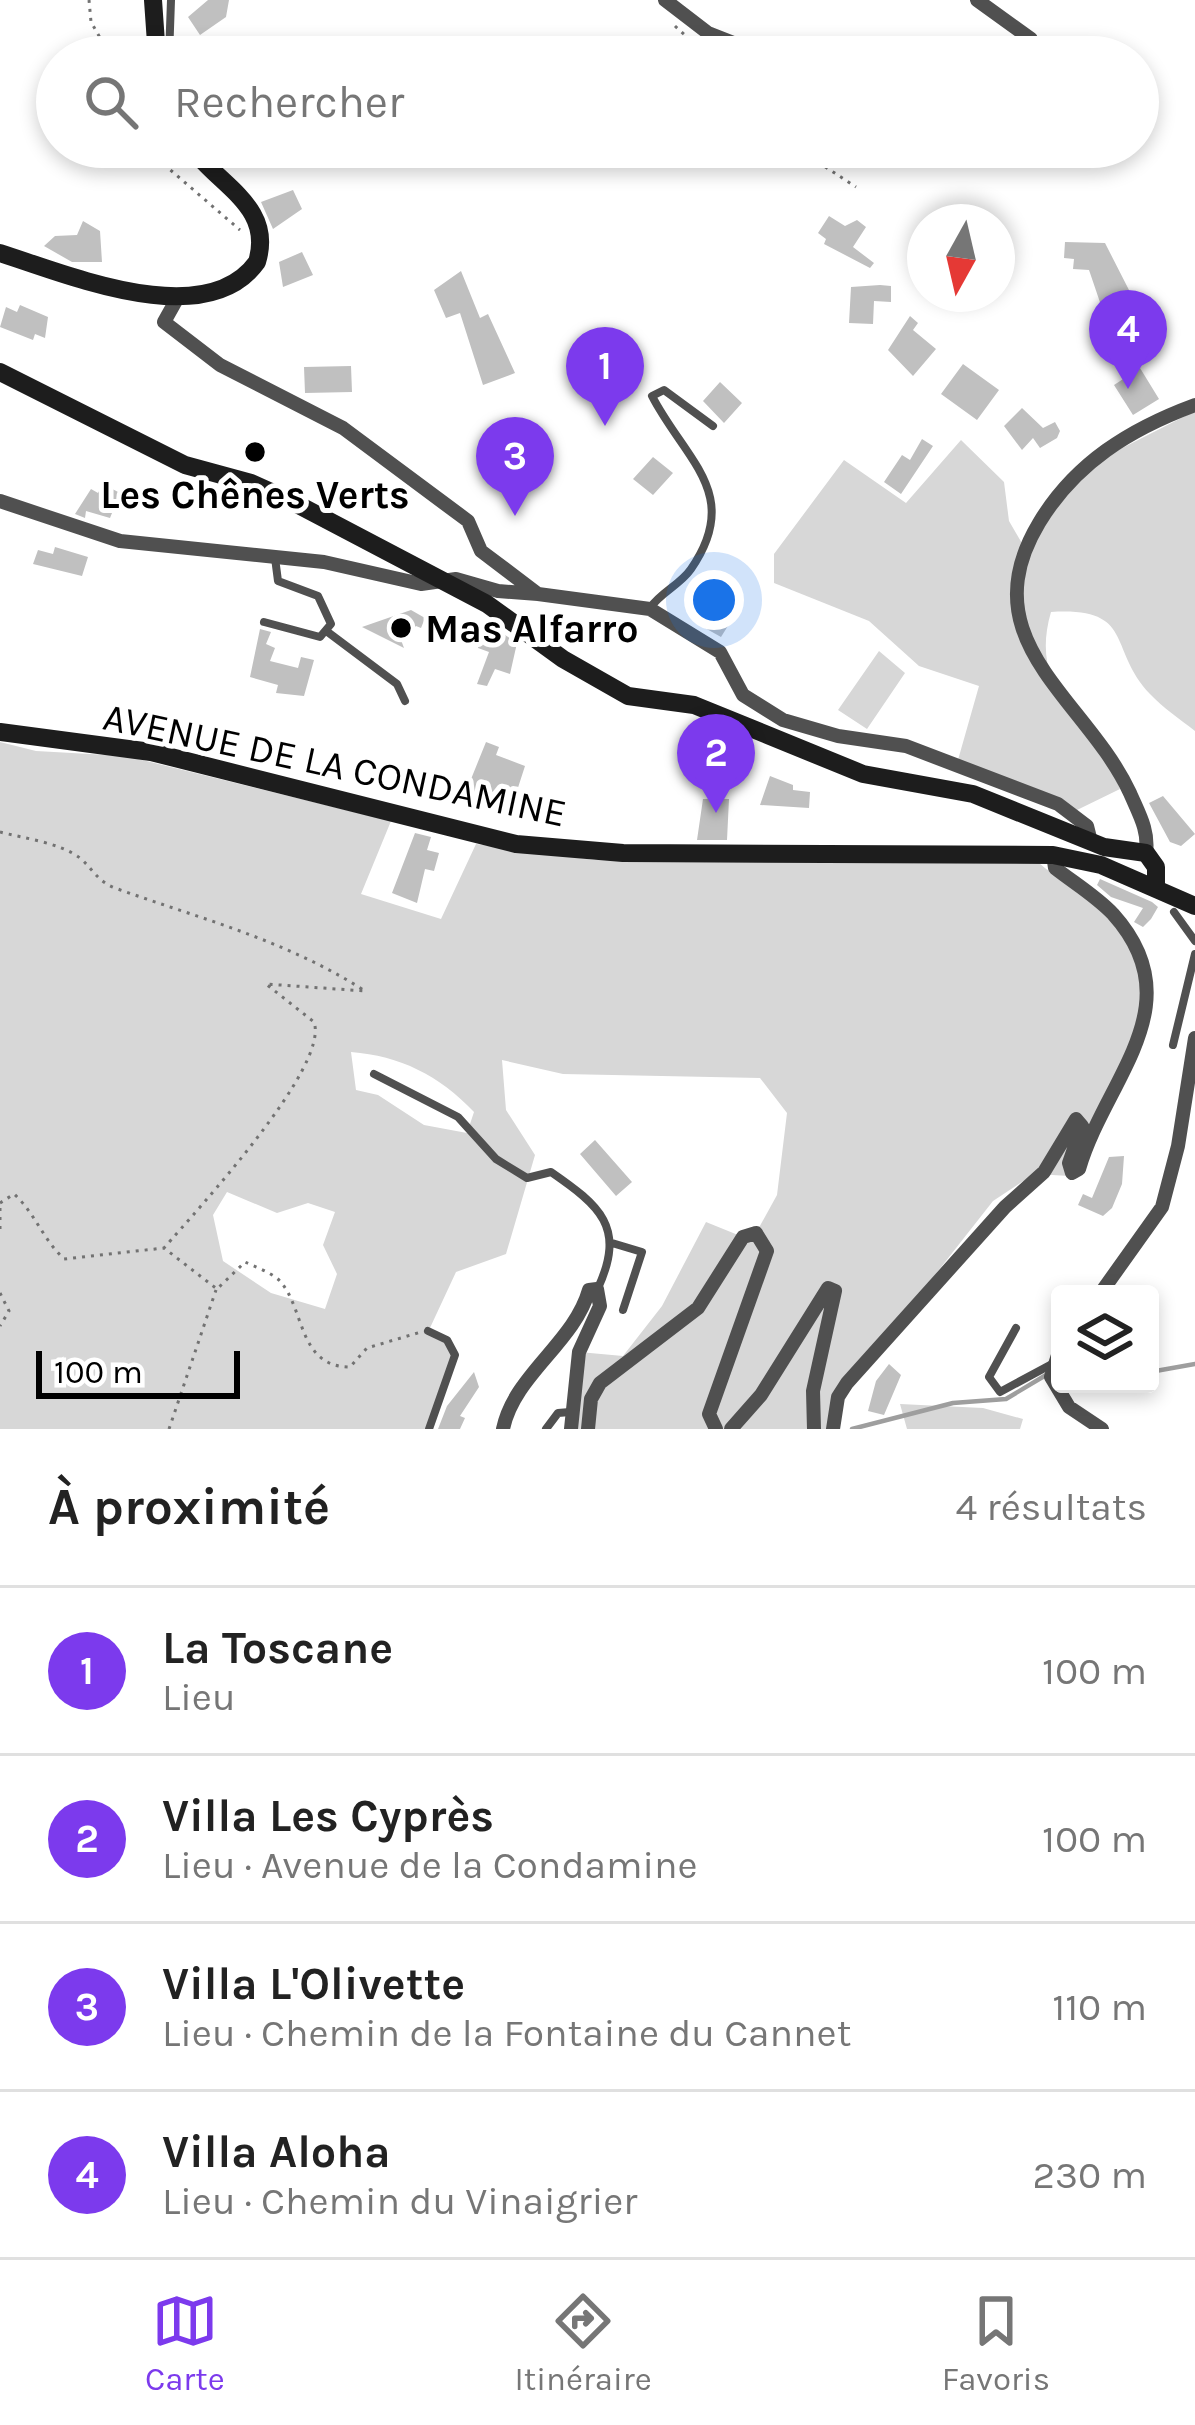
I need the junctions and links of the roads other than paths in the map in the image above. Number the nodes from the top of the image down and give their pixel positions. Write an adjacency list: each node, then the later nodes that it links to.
1 (153, 0): 5 (street)
2 (171, 0): 6 (lane)
3 (665, 0): 7 (street)
4 (977, 0): 8 (street)
5 (156, 36)
6 (170, 36)
7 (716, 36)
8 (1027, 36)
9 (206, 168): 11 (street)
10 (0, 253): 11 (street)
11 (178, 297): 18 (street)
12 (0, 372): 17 (street)
13 (1195, 405): 25 (street)
14 (713, 426): 19 (lane)
15 (0, 501): 16 (street)
16 (275, 556): 17 (street); 21 (lane)
17 (439, 582): 18 (street); 24 (street)
18 (538, 594): 19 (street)
19 (650, 609): 24 (street)
20 (264, 622): 21 (lane)
21 (329, 633): 22 (lane)
22 (405, 701)
23 (0, 733): 26 (street, AVENUE DE LA CONDAMINE)
24 (1091, 842): 25 (street)
25 (1145, 854): 27 (street)
26 (1053, 855): 27 (street, AVENUE DE LA CONDAMINE); 51 (street)
27 (1156, 886): 28 (street, AVENUE DE LA CONDAMINE)
28 (1195, 906)
29 (1174, 912): 30 (lane)
30 (1195, 941)
31 (1195, 954): 33 (lane)
32 (1195, 1038): 36 (street)
33 (1173, 1045)
34 (374, 1074): 35 (lane)
35 (612, 1243): 37 (lane); 38 (lane)
36 (1106, 1285)
37 (597, 1289): 43 (street); 45 (street)
38 (623, 1310)
39 (1016, 1328): 41 (lane)
40 (428, 1330): 44 (lane)
41 (1051, 1360)
42 (1061, 1393): 52 (street)
43 (572, 1421): 46 (lane)
44 (429, 1429)
45 (503, 1429)
46 (546, 1429)
47 (588, 1429): 48 (street)
48 (716, 1429)
49 (730, 1429): 50 (street)
50 (814, 1429)
51 (833, 1429)
52 (1102, 1429)

